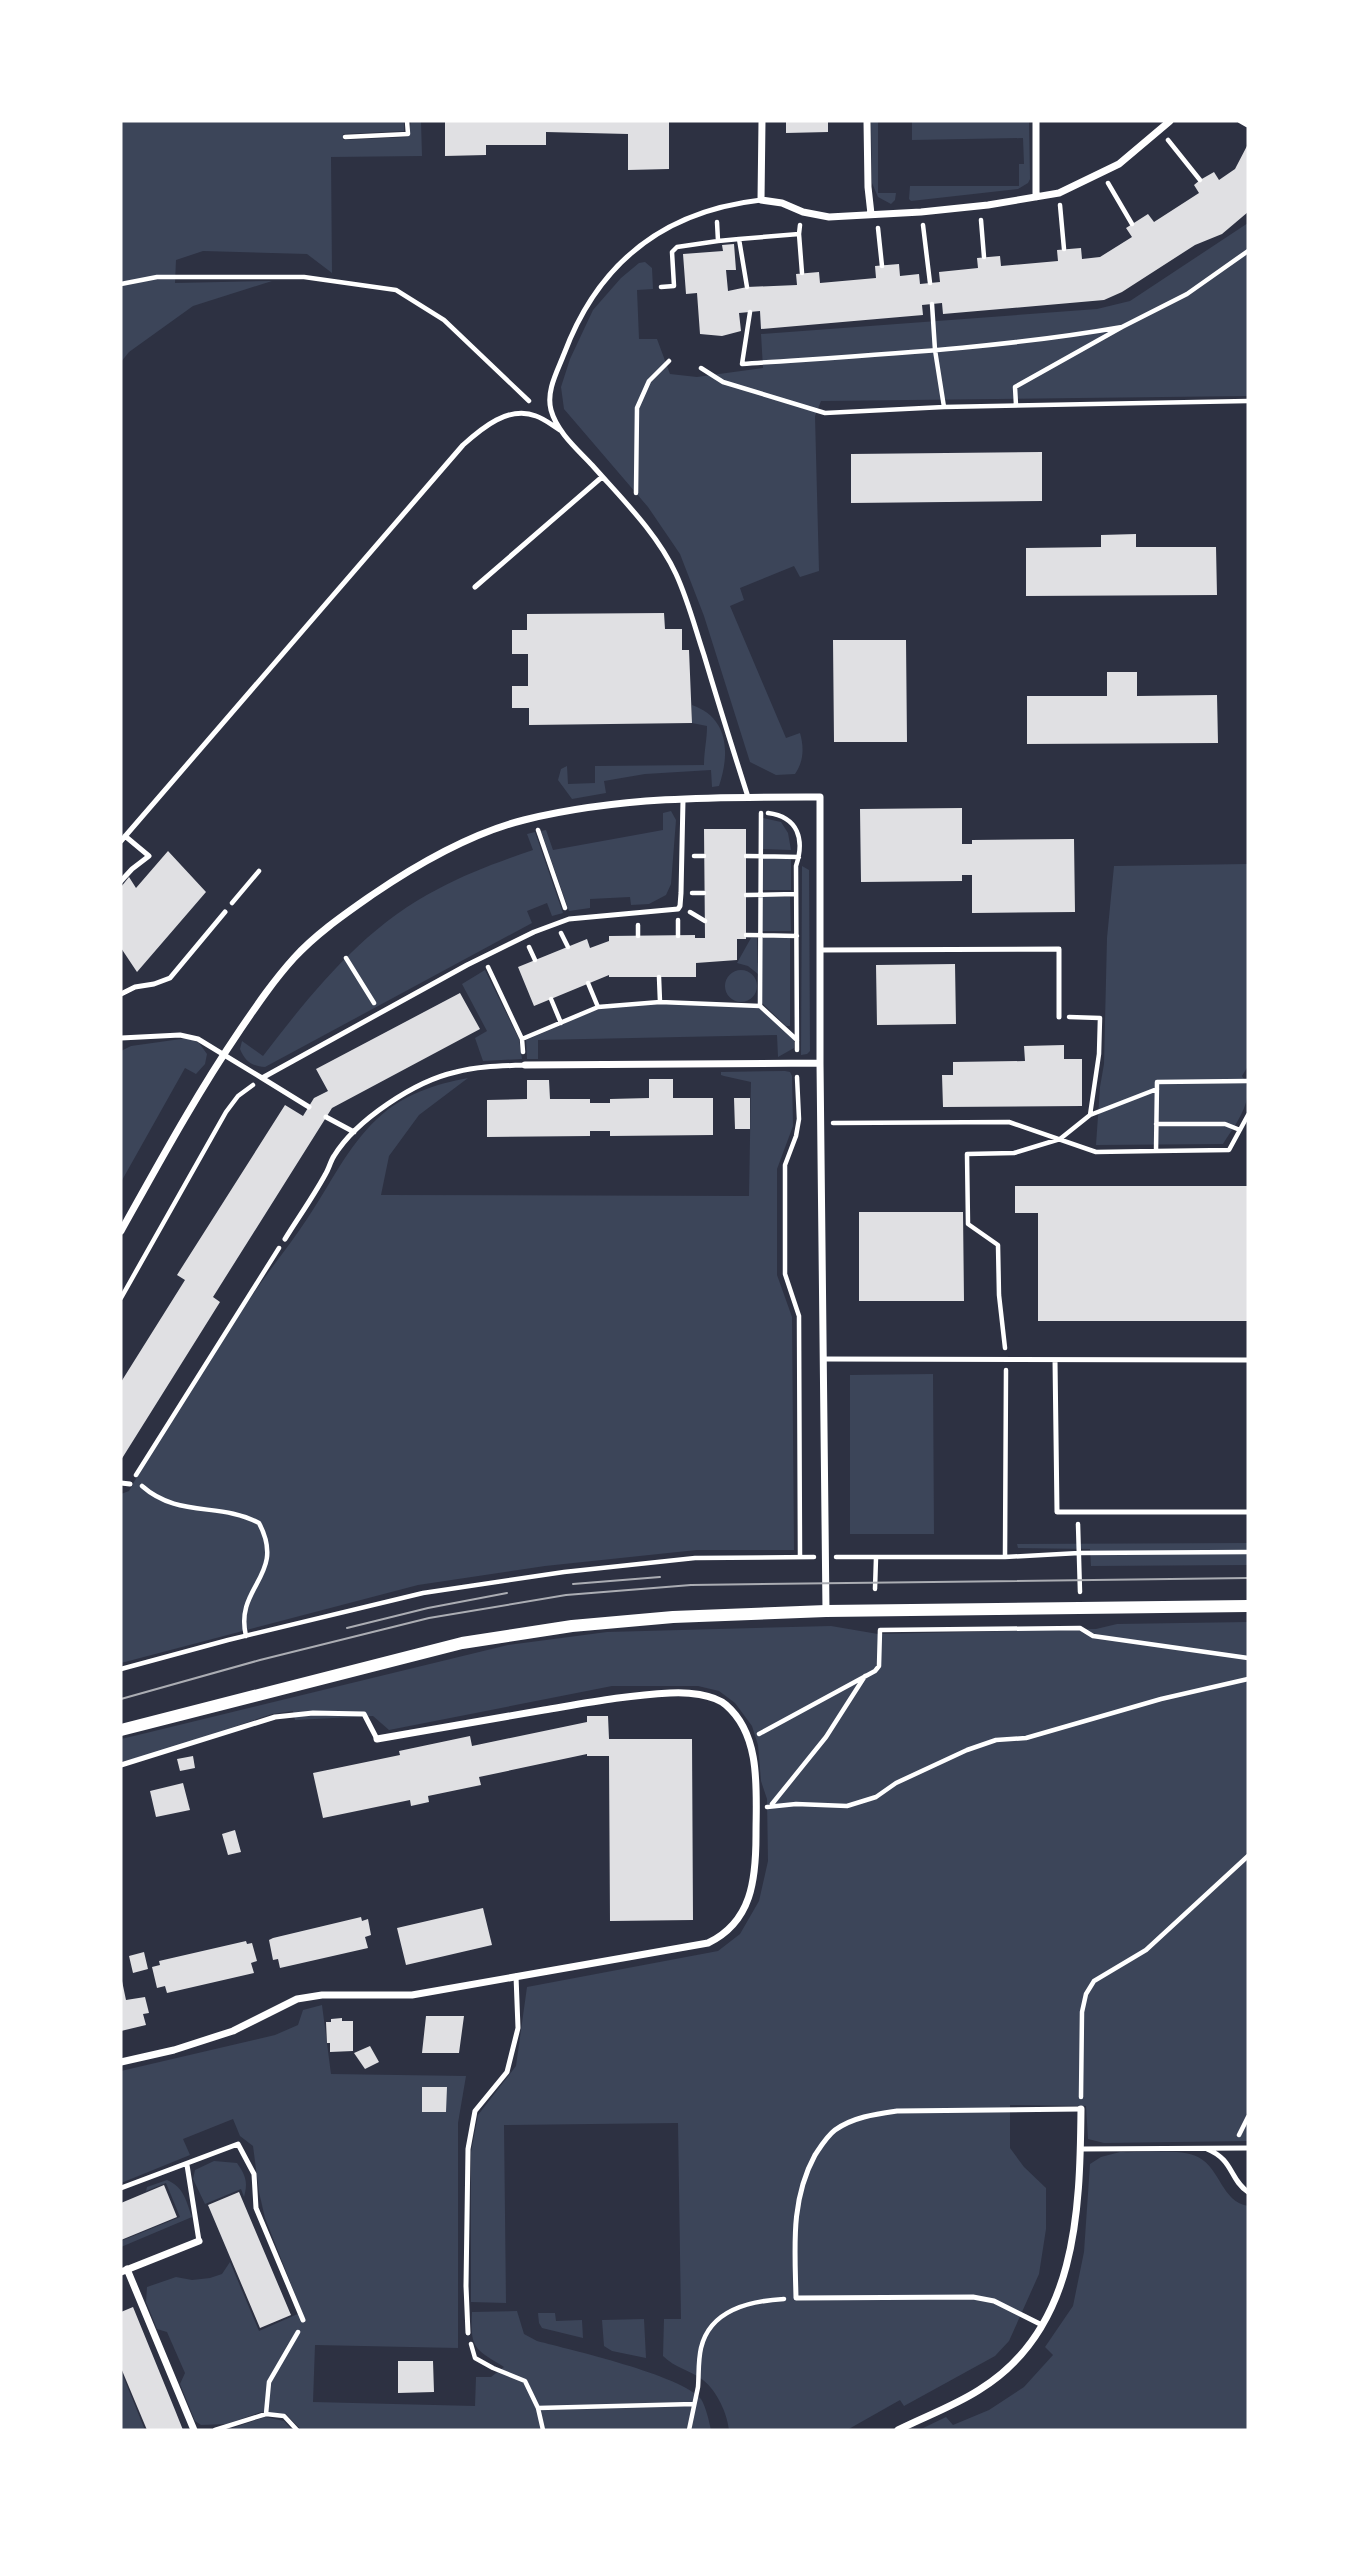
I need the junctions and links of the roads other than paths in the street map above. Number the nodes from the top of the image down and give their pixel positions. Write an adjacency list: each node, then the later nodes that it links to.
1 (762, 121): 6 (street)
2 (867, 121): 7 (street)
3 (1036, 121): 5 (street)
4 (1170, 121): 5 (street)
5 (1036, 197): 7 (street)
6 (761, 200): 7 (street); 8 (lane)
7 (874, 214)
8 (560, 430): 9 (lane); 13 (lane)
9 (602, 477): 10 (lane); 11 (lane)
10 (475, 587)
11 (748, 797): 12 (street); 16 (street)
12 (683, 800): 20 (street); 23 (lane)
13 (123, 839): 14 (lane)
14 (121, 881)
15 (225, 912): 17 (lane)
16 (821, 950): 18 (lane); 21 (street)
17 (121, 994)
18 (1059, 1017)
19 (121, 1038): 20 (lane)
20 (223, 1056): 23 (lane); 27 (street)
21 (820, 1063): 22 (street); 29 (street)
22 (525, 1065): 26 (lane)
23 (262, 1078): 24 (lane)
24 (309, 1107)
25 (326, 1117): 26 (lane)
26 (354, 1132): 28 (lane)
27 (121, 1231)
28 (285, 1239)
29 (824, 1359): 30 (lane); 36 (street)
30 (1055, 1360): 31 (lane); 34 (lane)
31 (1248, 1360)
32 (121, 1483): 33 (lane)
33 (130, 1484)
34 (1248, 1513)
35 (1248, 1606): 36 (street)
36 (826, 1611): 37 (street)
37 (121, 1730)
38 (377, 1739): 39 (lane); 40 (street)
39 (121, 1765)
40 (516, 1976): 41 (street); 53 (lane)
41 (121, 2062)
42 (1081, 2109): 45 (street); 52 (lane)
43 (1204, 2148): 44 (lane); 45 (lane); 48 (lane)
44 (1248, 2148)
45 (1081, 2149): 52 (street)
46 (187, 2165): 47 (lane); 49 (lane); 51 (lane)
47 (121, 2188)
48 (1248, 2192)
49 (199, 2241): 50 (street)
50 (124, 2270): 54 (street)
51 (303, 2320)
52 (1041, 2325): 55 (street)
53 (468, 2333)
54 (194, 2430)
55 (898, 2430)

